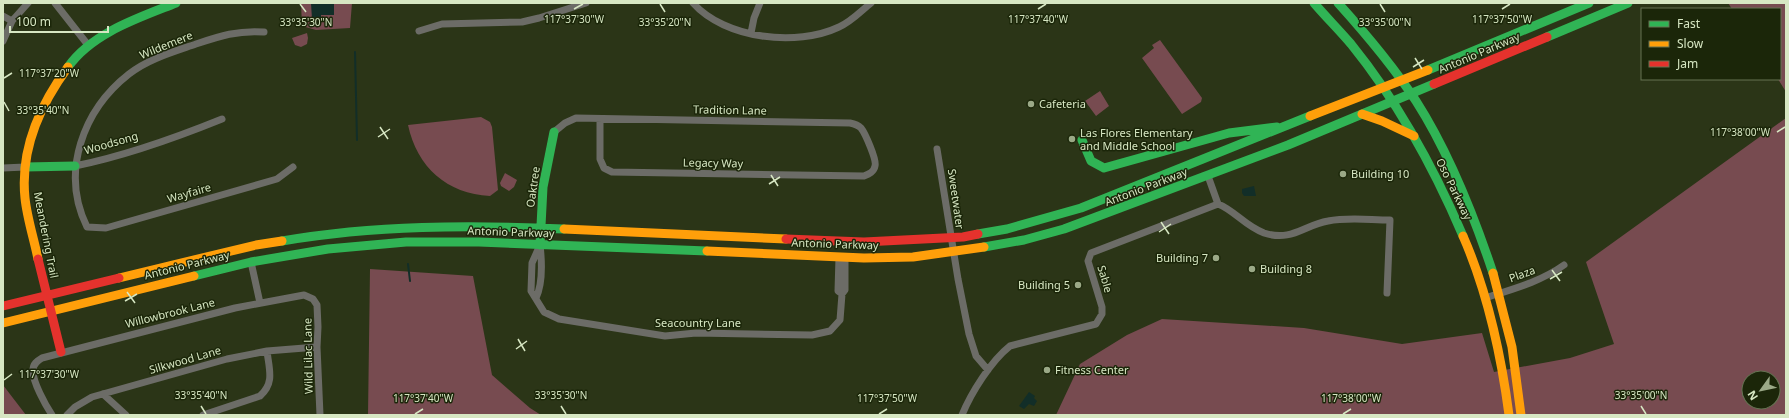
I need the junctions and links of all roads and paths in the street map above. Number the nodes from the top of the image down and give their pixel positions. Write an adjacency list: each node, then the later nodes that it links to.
1 (28, 3): 13 (street)
2 (55, 3): 20 (street)
3 (176, 3): 20 (main road, Meandering Trail)
4 (586, 3): 15 (street)
5 (693, 3): 17 (street)
6 (760, 3): 17 (street)
7 (871, 3): 17 (street)
8 (1314, 3): 22 (main road, Oso Parkway)
9 (1338, 3): 21 (main road, Oso Parkway)
10 (1589, 3): 14 (main road, Antonio Parkway)
11 (1628, 3): 19 (main road, Antonio Parkway)
12 (3, 16): 13 (street)
13 (12, 21): 18 (street)
14 (1532, 28): 19 (main road); 21 (main road, Antonio Parkway)
15 (419, 31)
16 (264, 32): 33 (street, Wildemere)
17 (751, 33)
18 (3, 41)
19 (1531, 44): 23 (main road, Antonio Parkway)
20 (88, 45): 34 (main road, Meandering Trail)
21 (1402, 81): 22 (main road, Antonio Parkway); 23 (main road, Oso Parkway)
22 (1383, 87): 24 (main road, Oso Parkway); 28 (main road, Antonio Parkway)
23 (1412, 94): 24 (main road, Antonio Parkway); 49 (main road, Oso Parkway)
24 (1393, 101): 25 (main road, Antonio Parkway); 30 (main road, Oso Parkway)
25 (1362, 114): 30 (main road); 38 (main road, Antonio Parkway)
26 (222, 118): 33 (street, Woodsong)
27 (600, 119): 29 (street, Tradition Lane); 37 (street, Tradition Lane); 37 (street, Legacy Way)
28 (1284, 127): 31 (main road); 42 (main road, Antonio Parkway)
29 (554, 132): 41 (main road, Oaktree)
30 (1414, 136): 51 (main road, Oso Parkway)
31 (1082, 140)
32 (938, 149): 42 (street, Sweetwater)
33 (75, 166): 34 (main road, Woodsong); 40 (street, Wildemere)
34 (25, 167): 36 (street, Woodsong); 50 (main road, Meandering Trail)
35 (293, 167): 40 (street, Wayfaire)
36 (3, 168)
37 (872, 173)
38 (1208, 176): 39 (street); 44 (main road, Antonio Parkway)
39 (1218, 204): 48 (street); 60 (street, Sable)
40 (87, 227)
41 (540, 228): 42 (main road, Antonio Parkway); 43 (main road, Oaktree); 50 (main road, Antonio Parkway)
42 (951, 238): 44 (street, Sweetwater)
43 (540, 245): 45 (main road, Antonio Parkway); 45 (street, Seacountry Lane); 46 (main road, Antonio Parkway)
44 (953, 252): 45 (main road, Antonio Parkway); 60 (street)
45 (842, 258)
46 (251, 262): 53 (street); 55 (main road, Antonio Parkway)
47 (1564, 265): 49 (street, Plaza)
48 (1387, 292)
49 (1500, 293): 51 (street, Plaza); 69 (main road, Oso Parkway)
50 (46, 296): 54 (main road, Antonio Parkway); 55 (main road, Meandering Trail)
51 (1485, 298): 68 (main road, Oso Parkway)
52 (313, 299): 53 (street, Willowbrook Lane); 57 (street, Wild Lilac Lane)
53 (260, 303): 59 (street, Willowbrook Lane)
54 (3, 306)
55 (50, 312): 56 (main road, Antonio Parkway); 59 (main road, Meandering Trail)
56 (3, 324)
57 (317, 347): 58 (street, Silkwood Lane); 66 (street, Wild Lilac Lane)
58 (267, 350): 61 (street, Silkwood Lane); 65 (street)
59 (61, 352): 62 (street, Willowbrook Lane)
60 (988, 370): 67 (street, Sable)
61 (103, 394): 63 (street, Silkwood Lane); 64 (street)
62 (52, 415)
63 (66, 415)
64 (126, 415)
65 (204, 415)
66 (320, 415)
67 (962, 415)
68 (1509, 415)
69 (1521, 415)

